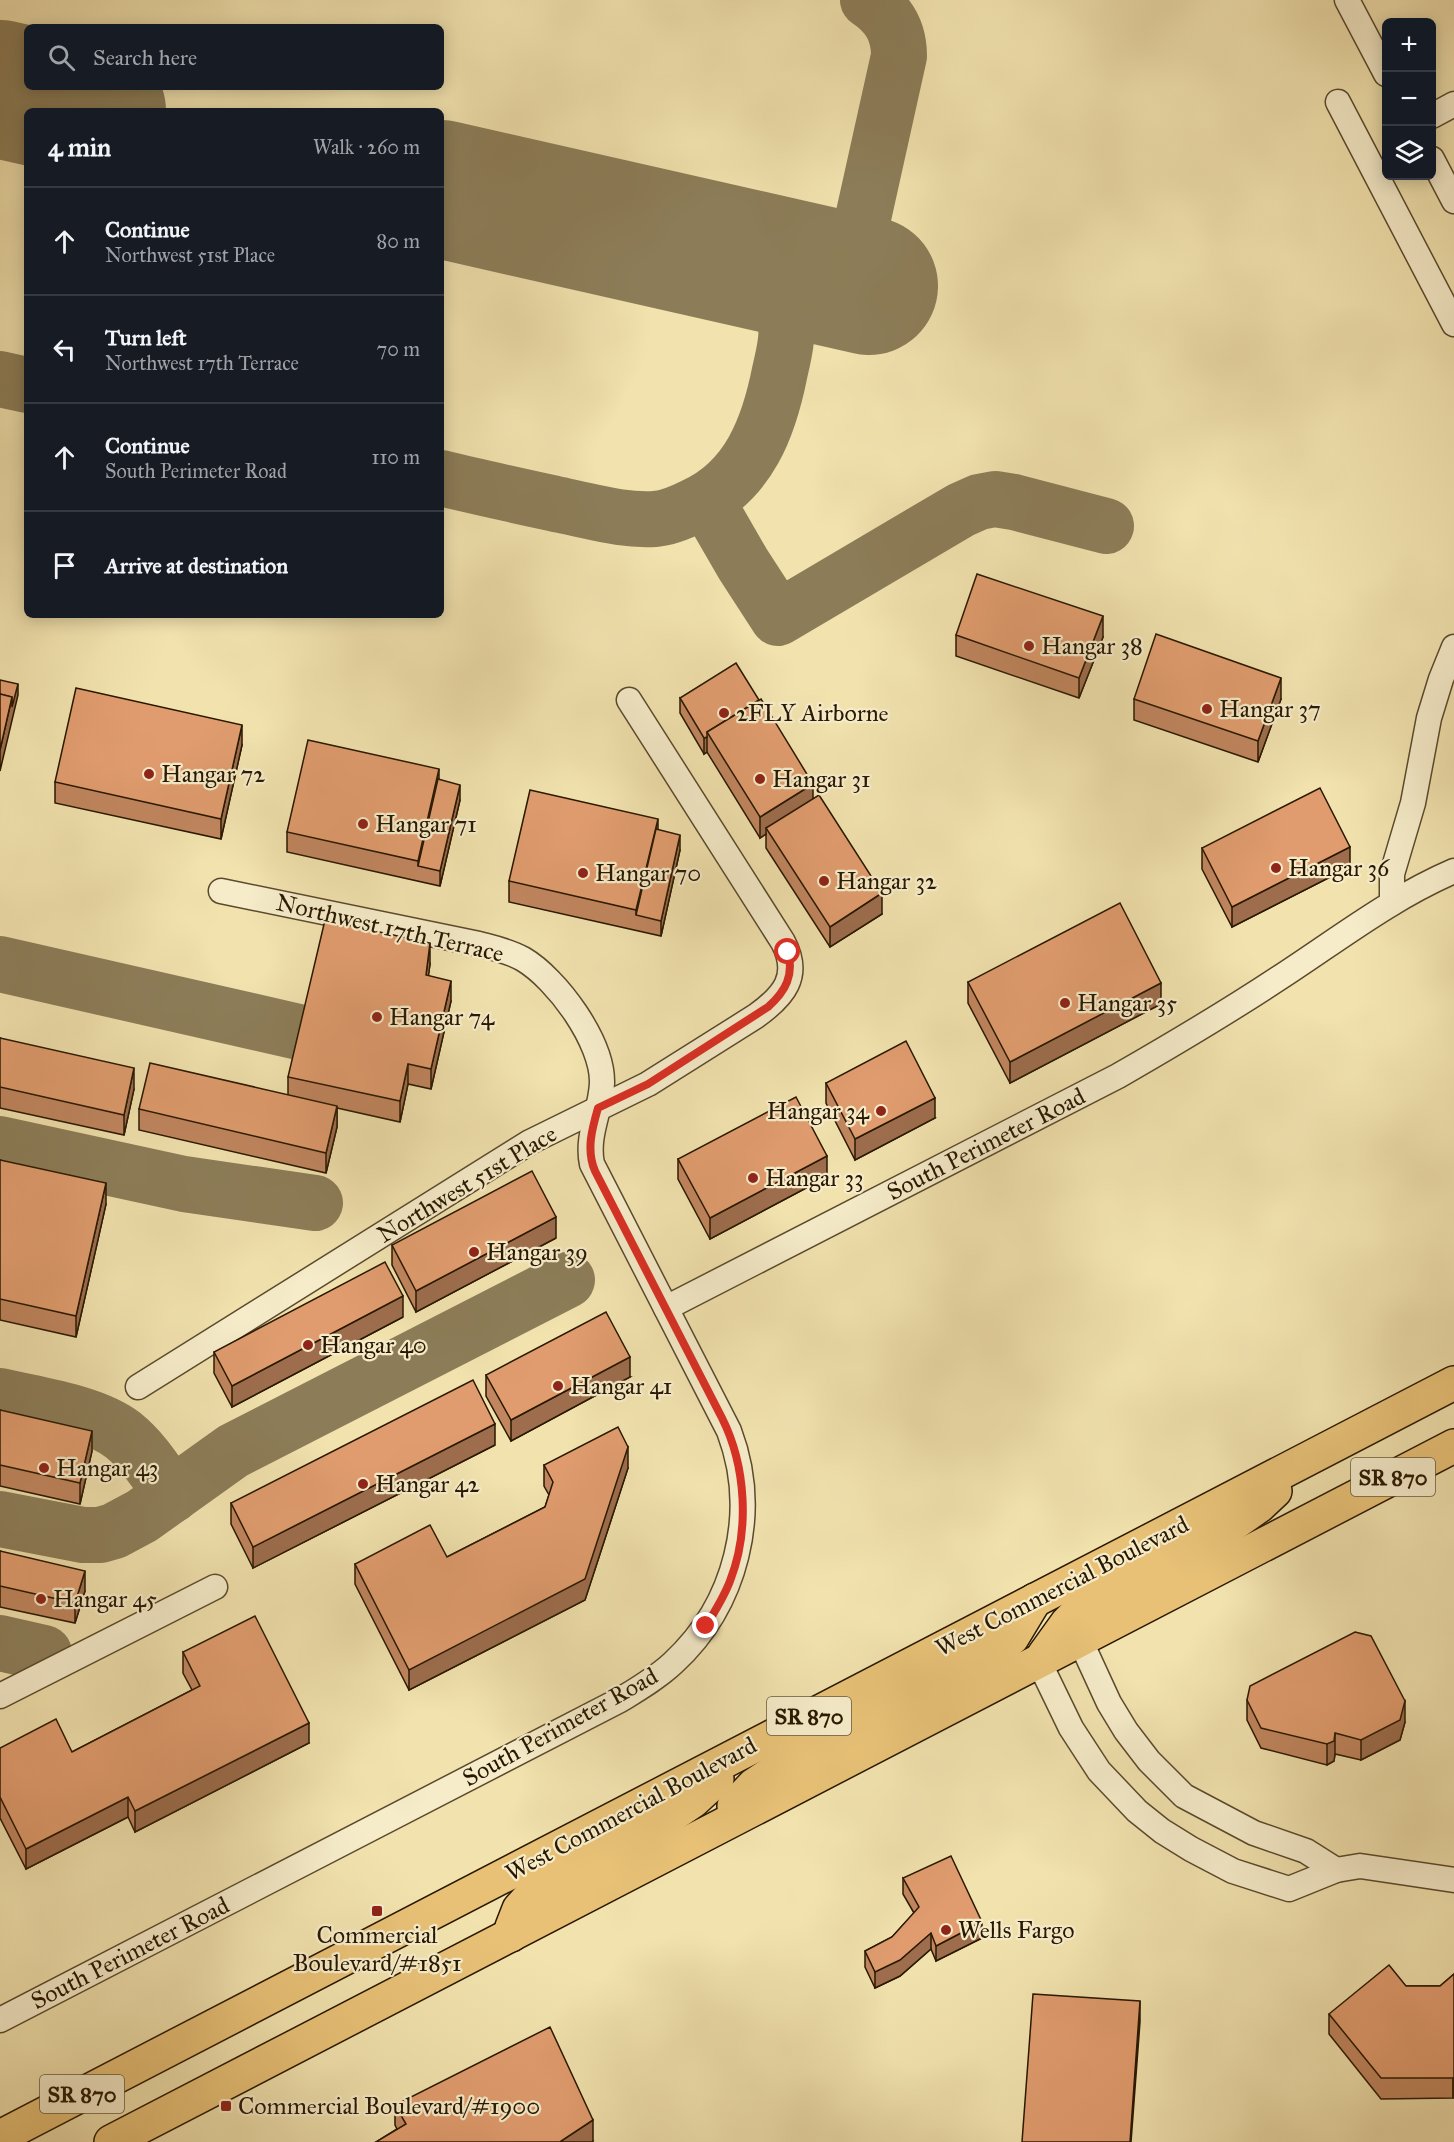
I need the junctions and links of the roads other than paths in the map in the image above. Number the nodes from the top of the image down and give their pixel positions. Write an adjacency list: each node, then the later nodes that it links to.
1 (1347, 0): 2 (street)
2 (1385, 72)
3 (1338, 102): 8 (street)
4 (1454, 104): 5 (street)
5 (1436, 113)
6 (1436, 168): 7 (street)
7 (1454, 201)
8 (1454, 324)
9 (1454, 647): 13 (street)
10 (629, 700): 14 (street, Northwest 51st Place)
11 (1454, 871): 13 (street, South Perimeter Road)
12 (221, 891): 14 (street, Northwest 17th Terrace)
13 (1392, 903): 15 (street, South Perimeter Road)
14 (598, 1108): 15 (street, Northwest 17th Terrace); 17 (street, Northwest 51st Place)
15 (666, 1308): 30 (street, South Perimeter Road)
16 (1454, 1383): 19 (highway, West Commercial Boulevard / SR 870)
17 (138, 1387)
18 (1454, 1446): 22 (highway, SR 870)
19 (1314, 1455): 21 (highway, West Commercial Boulevard / SR 870); 23 (highway)
20 (215, 1587): 24 (street)
21 (1035, 1600): 25 (highway, West Commercial Boulevard / SR 870); 26 (highway)
22 (1080, 1640): 23 (highway, SR 870); 27 (street)
23 (1039, 1662): 26 (highway, SR 870); 27 (street)
24 (0, 1696)
25 (762, 1740): 29 (highway); 31 (highway, West Commercial Boulevard / SR 870)
26 (710, 1832): 29 (highway, SR 870)
27 (1336, 1870): 28 (street)
28 (1454, 1880)
29 (511, 1935): 32 (highway, SR 870)
30 (0, 2020)
31 (0, 2137)
32 (111, 2142)

